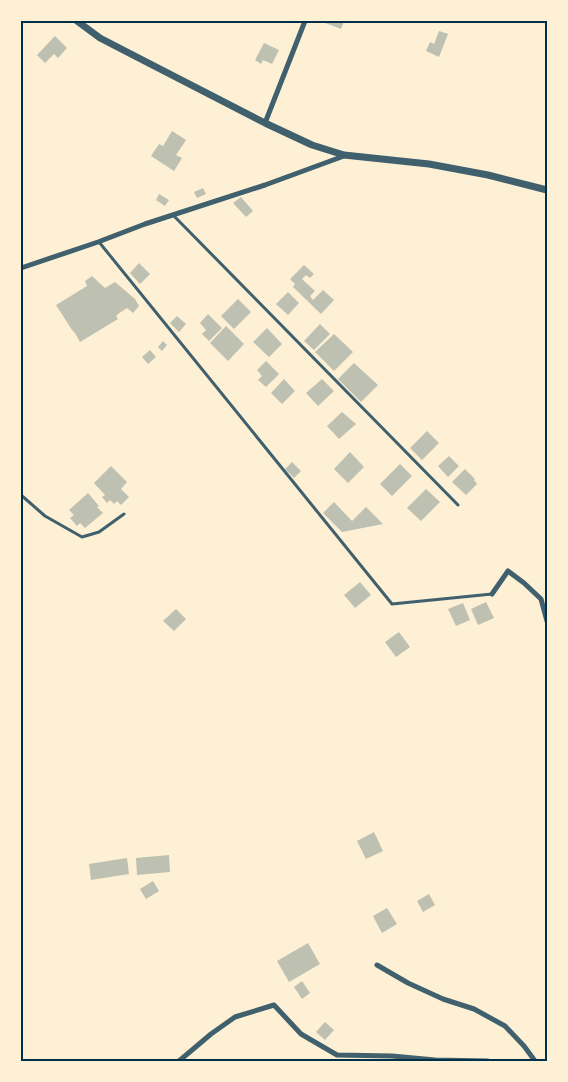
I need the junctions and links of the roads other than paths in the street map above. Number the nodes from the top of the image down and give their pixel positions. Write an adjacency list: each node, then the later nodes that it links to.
1 (77, 21): 3 (street)
2 (305, 21): 3 (street)
3 (265, 123): 4 (street)
4 (344, 156): 5 (street); 6 (street)
5 (547, 190)
6 (173, 215): 7 (street); 10 (lane)
7 (98, 242): 8 (street); 12 (lane)
8 (21, 268)
9 (21, 495): 11 (lane)
10 (458, 505)
11 (124, 514)
12 (492, 594): 13 (street)
13 (547, 621)
14 (377, 965): 17 (street)
15 (178, 1061): 16 (street)
16 (488, 1061)
17 (535, 1061)

